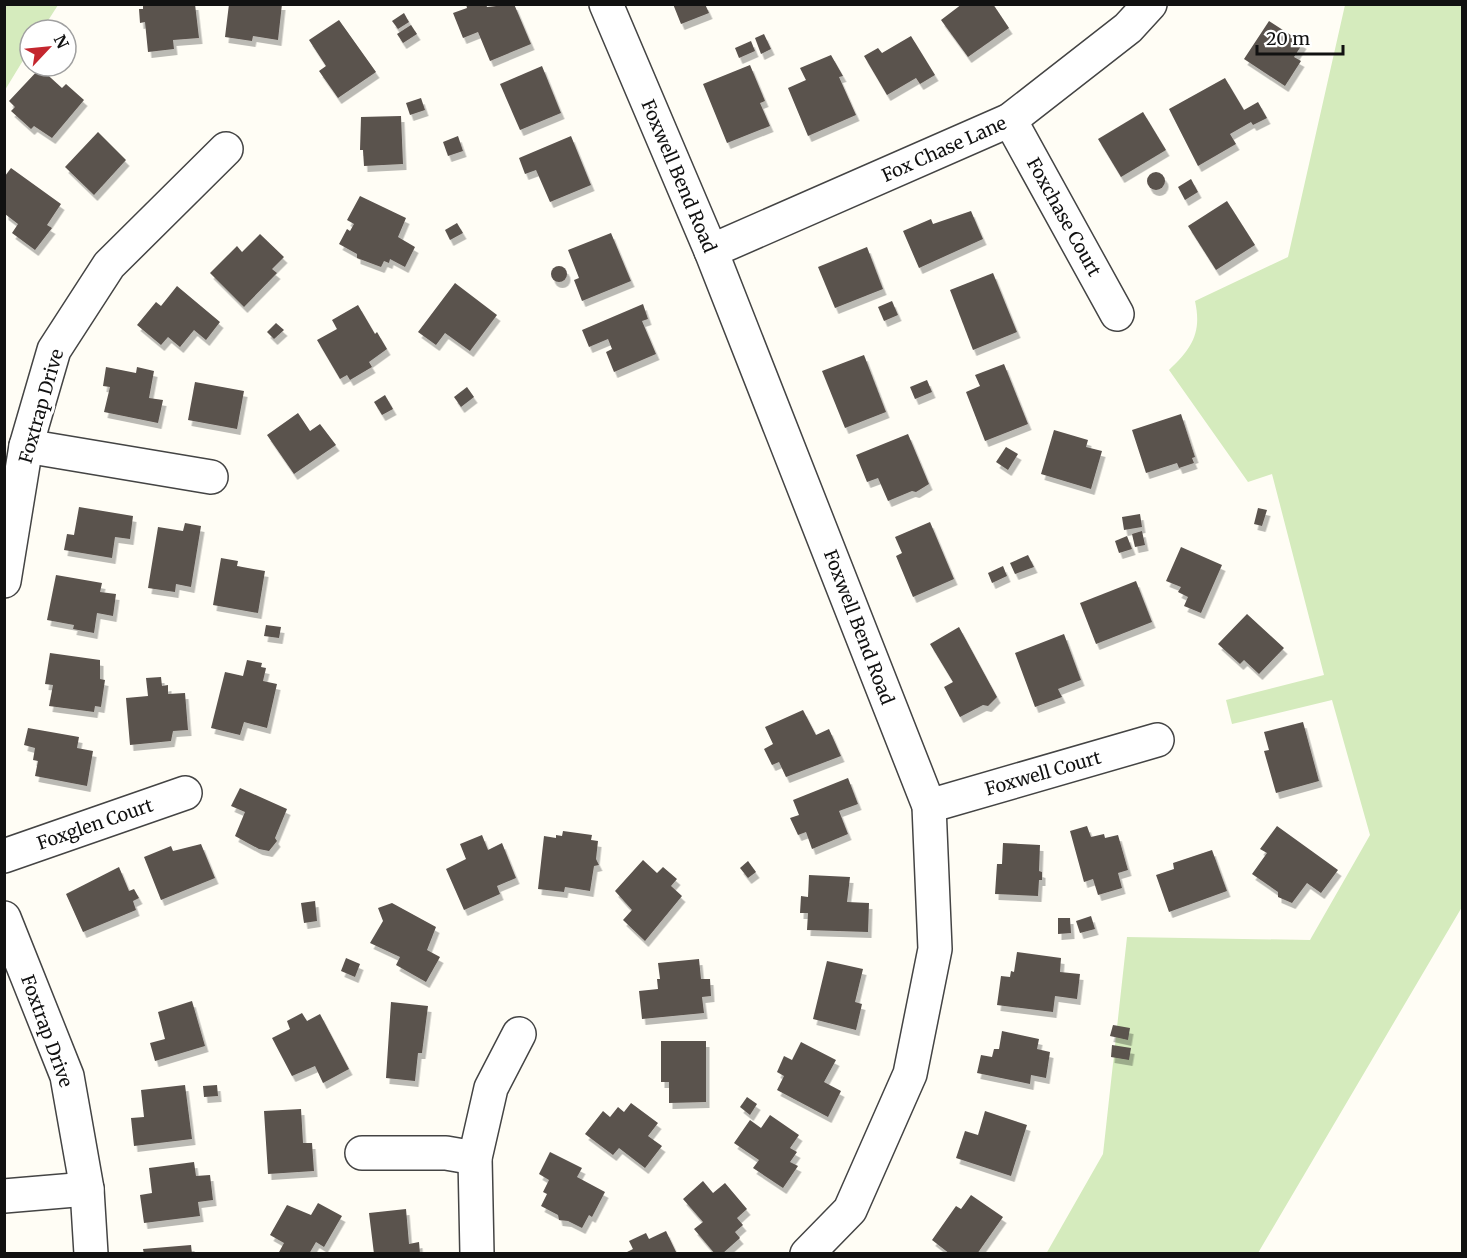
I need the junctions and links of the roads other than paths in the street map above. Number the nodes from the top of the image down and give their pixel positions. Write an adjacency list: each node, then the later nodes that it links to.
1 (606, 4): 5 (street, Foxwell Bend Road)
2 (1150, 4): 3 (street, Fox Chase Lane)
3 (1010, 120): 5 (street, Fox Chase Lane); 6 (street, Foxchase Court)
4 (226, 149): 7 (street, Foxtrap Drive)
5 (711, 251): 12 (street, Foxwell Bend Road)
6 (1117, 314)
7 (26, 446): 8 (street); 9 (street, Foxtrap Drive)
8 (211, 477)
9 (4, 581)
10 (1157, 740): 12 (street, Foxwell Court)
11 (185, 793): 13 (street, Foxglen Court)
12 (928, 806): 22 (street, Foxwell Bend Road)
13 (4, 856)
14 (4, 918): 18 (street, Foxtrap Drive)
15 (519, 1034): 17 (street)
16 (362, 1153): 17 (street)
17 (475, 1158): 21 (street)
18 (87, 1189): 19 (street); 20 (street, Foxtrap Drive)
19 (4, 1196)
20 (92, 1254)
21 (477, 1254)
22 (807, 1254)

